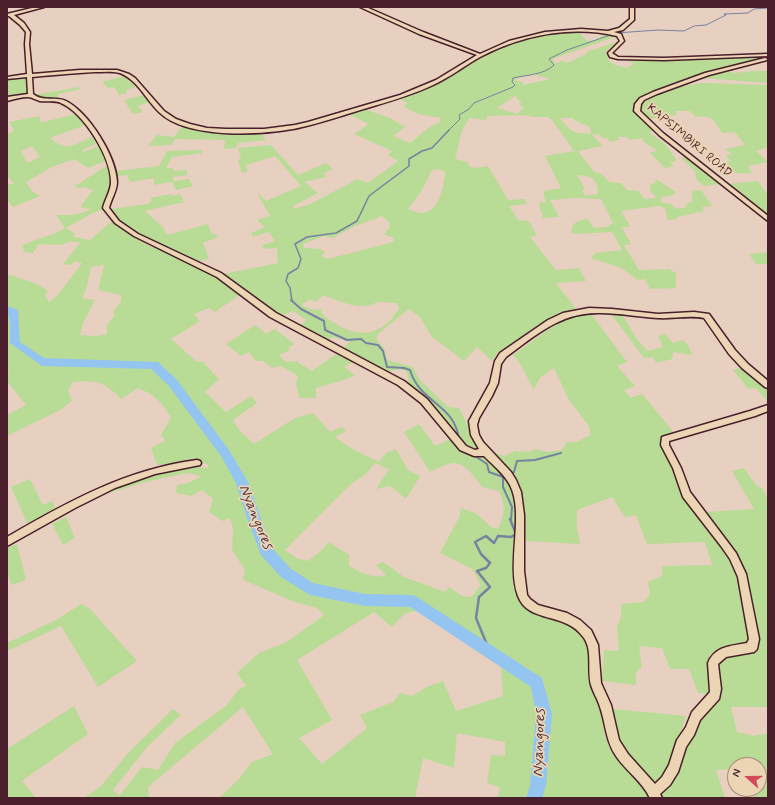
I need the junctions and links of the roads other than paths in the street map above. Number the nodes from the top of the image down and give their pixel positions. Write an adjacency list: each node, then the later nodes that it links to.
1 (42, 7): 4 (street)
2 (362, 7): 6 (street)
3 (632, 7): 5 (street)
4 (9, 15): 8 (street)
5 (611, 33): 6 (street); 7 (street)
6 (480, 55): 8 (street)
7 (768, 55): 12 (street, KAPSIMBIRI ROAD)
8 (30, 76): 9 (street); 10 (street)
9 (7, 78)
10 (31, 95): 11 (street); 15 (street)
11 (7, 99)
12 (768, 219)
13 (768, 385): 15 (street)
14 (768, 408): 18 (street)
15 (486, 452): 18 (street)
16 (197, 463): 17 (street)
17 (7, 542)
18 (655, 795)

